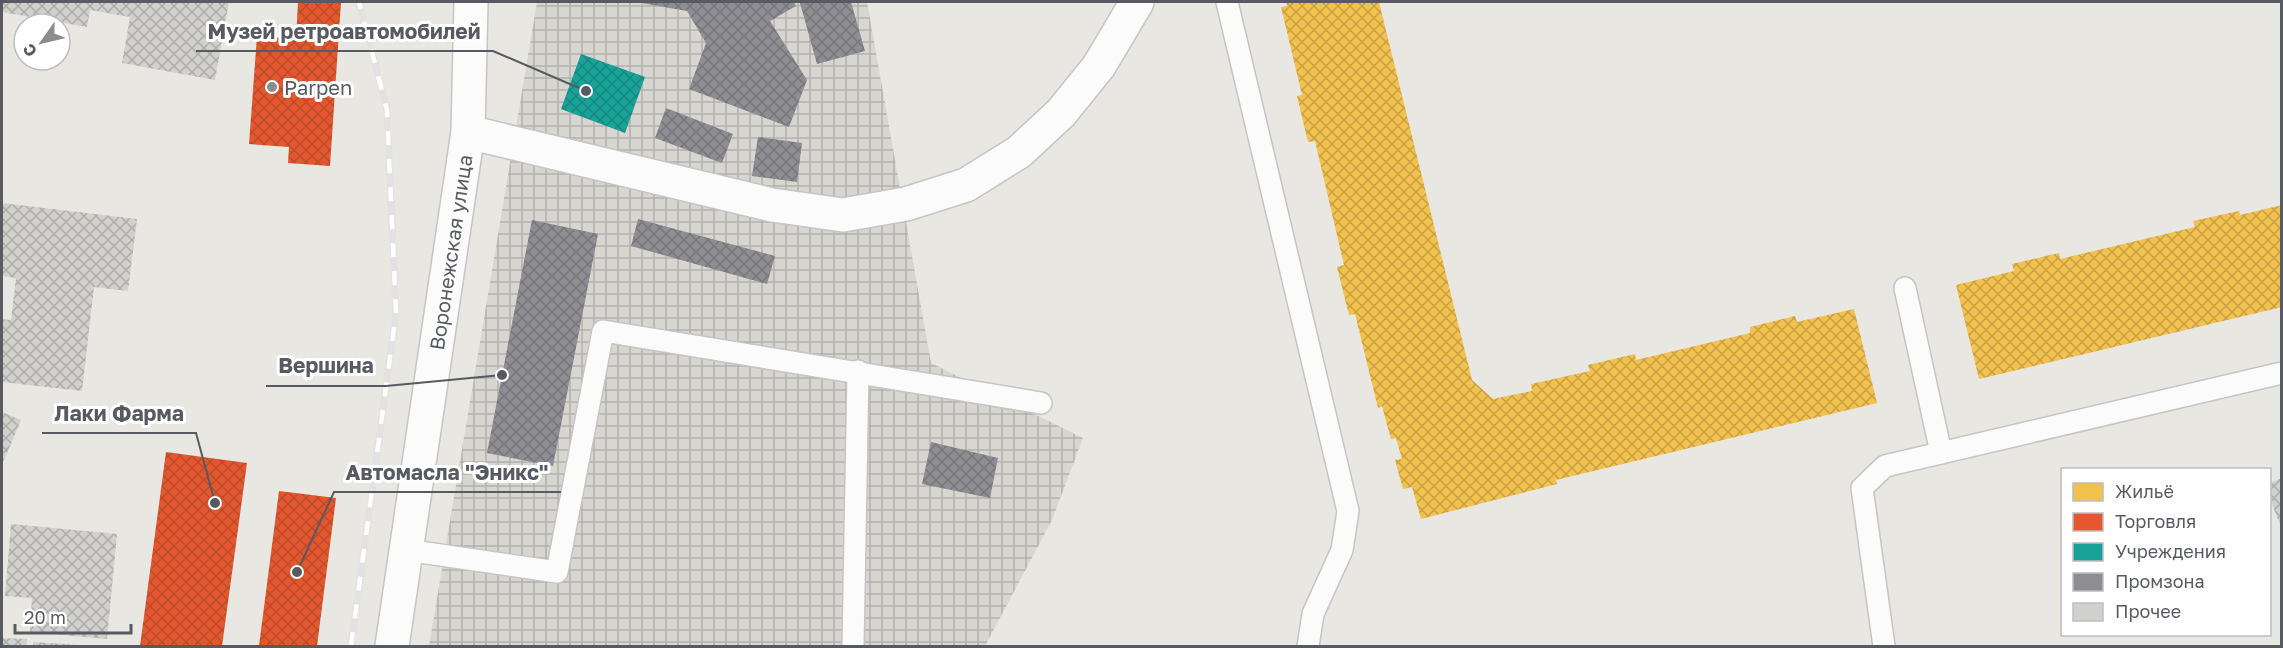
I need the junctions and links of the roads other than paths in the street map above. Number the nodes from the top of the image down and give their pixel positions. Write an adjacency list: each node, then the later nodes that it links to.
1 (471, 2): 4 (street, Воронежская улица)
2 (1137, 2): 4 (street)
3 (1227, 2): 13 (lane)
4 (468, 132): 10 (street, Воронежская улица)
5 (1905, 288): 9 (lane)
6 (858, 371): 8 (lane); 10 (lane); 12 (lane)
7 (2282, 373): 9 (lane)
8 (1041, 403)
9 (1941, 453): 14 (lane)
10 (406, 550): 11 (street, Воронежская улица)
11 (392, 646)
12 (853, 646)
13 (1308, 646)
14 (1884, 646)

